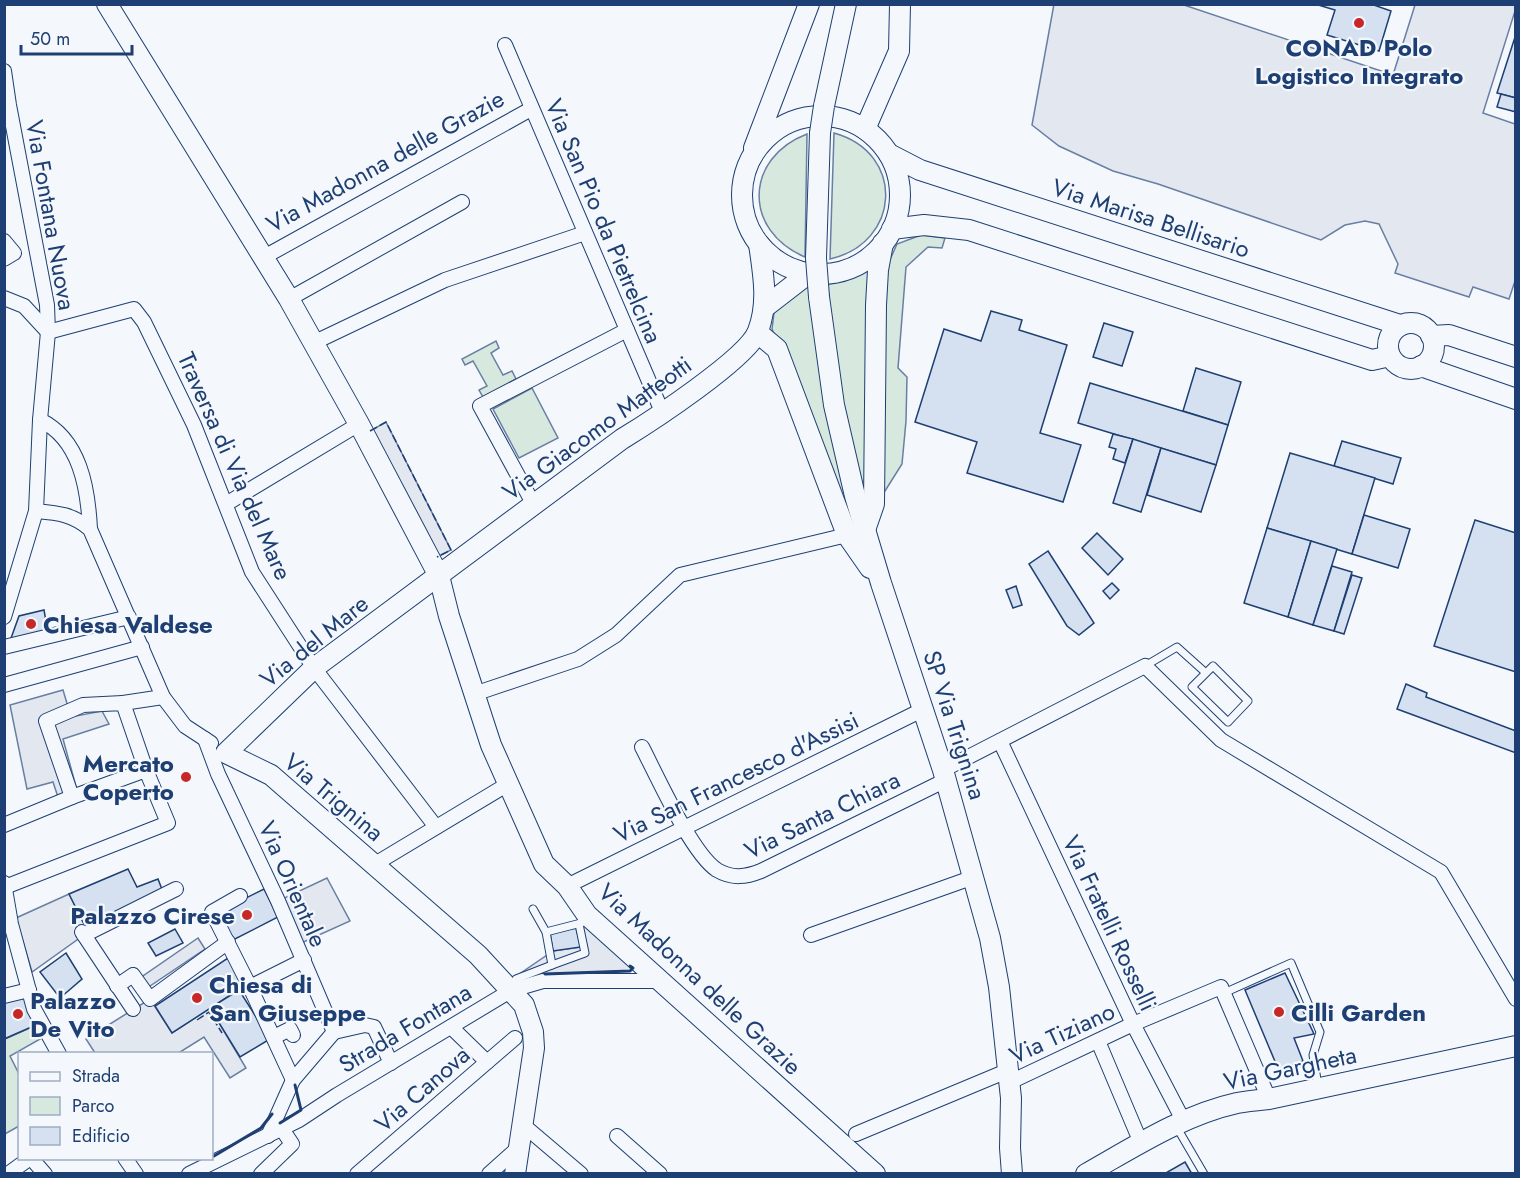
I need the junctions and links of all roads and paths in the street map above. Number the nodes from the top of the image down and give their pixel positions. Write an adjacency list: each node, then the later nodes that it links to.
1 (107, 4): 18 (street, Via Madonna delle Grazie)
2 (809, 4): 12 (street)
3 (846, 4): 20 (street, bridge)
4 (900, 4): 7 (street)
5 (914, 4): 7 (street)
6 (505, 45): 9 (street, Via San Pio da Pietrelcina)
7 (899, 51): 10 (street)
8 (4, 71): 26 (street, Via Fontana Nuova)
9 (531, 109): 14 (street, Via San Pio da Pietrelcina); 18 (street, Via Madonna delle Grazie)
10 (865, 129): 11 (street); 12 (street)
11 (889, 154): 15 (street); 24 (street, Via Marisa Bellisario)
12 (751, 159): 17 (street)
13 (462, 202): 22 (street)
14 (585, 233): 25 (street, Via San Pio da Pietrelcina); 29 (street)
15 (888, 236): 20 (street); 30 (street); 41 (street)
16 (4, 241): 19 (street)
17 (759, 244): 20 (street); 23 (street, Via Giacomo Matteotti)
18 (264, 257): 22 (street, Via Madonna delle Grazie)
19 (4, 259)
20 (812, 265): 23 (street); 41 (street, SP Via Trignina, bridge)
21 (4, 298): 26 (street)
22 (289, 299): 29 (street, Via Madonna delle Grazie)
23 (765, 307): 27 (street, Via Giacomo Matteotti)
24 (1400, 325): 28 (street); 30 (street)
25 (627, 330): 34 (street, Via San Pio da Pietrelcina); 38 (street)
26 (48, 332): 35 (street, Via Fontana Nuova); 37 (street, Traversa di Via del Mare)
27 (758, 333): 34 (street, Via Giacomo Matteotti); 41 (street)
28 (1431, 336): 31 (street); 32 (street)
29 (313, 343): 36 (street, Via Madonna delle Grazie)
30 (1390, 356): 32 (street)
31 (1515, 357)
32 (1420, 366): 33 (street)
33 (1515, 399)
34 (663, 414): 38 (street, Via Giacomo Matteotti)
35 (40, 420): 39 (street, Via Fontana Nuova); 40 (street)
36 (359, 424): 37 (street); 42 (street, Via Madonna delle Grazie)
37 (226, 504): 48 (street, Traversa di Via del Mare)
38 (534, 504): 42 (street, Via Giacomo Matteotti)
39 (36, 511): 40 (street); 43 (street, Via Fontana Nuova)
40 (90, 529): 44 (street, Via Trignina)
41 (856, 533): 51 (street); 54 (street, SP Via Trignina)
42 (439, 576): 48 (street, Via del Mare); 51 (street, Via Madonna delle Grazie)
43 (4, 617)
44 (129, 617): 45 (street); 46 (street, Via Trignina)
45 (4, 647)
46 (142, 647): 50 (street); 52 (street, Via Trignina)
47 (1145, 666): 49 (lane); 56 (street, Via Santa Chiara); 89 (street)
48 (314, 668): 58 (street, Via del Mare); 64 (street, Traversa di Via del Mare)
49 (1206, 673): 49 (lane)
50 (4, 685)
51 (474, 694): 61 (street, Via Madonna delle Grazie)
52 (163, 697): 53 (street); 55 (street, Via Trignina)
53 (123, 703): 59 (street); 62 (street)
54 (924, 709): 60 (street, SP Via Trignina); 65 (street, Via San Francesco d'Assisi)
55 (205, 739): 58 (street, Via Trignina); 67 (street, Via Orientale)
56 (1000, 741): 60 (street, Via Santa Chiara); 91 (street, Via Fratelli Rosselli)
57 (642, 747): 65 (street, Via Santa Chiara)
58 (226, 753): 66 (street, Via Trignina)
59 (146, 770): 62 (street); 69 (street)
60 (945, 775): 65 (street, Via Santa Chiara); 68 (street, SP Via Trignina)
61 (508, 784): 64 (street); 70 (street, Via Madonna delle Grazie)
62 (72, 797): 63 (street)
63 (4, 825)
64 (436, 827): 66 (street)
65 (684, 827): 70 (street, Via San Francesco d'Assisi)
66 (375, 864): 86 (street, Via Trignina)
67 (261, 865): 71 (street); 80 (street, Via Orientale)
68 (974, 877): 78 (street); 102 (street, SP Via Trignina)
69 (5, 885): 76 (street)
70 (567, 886): 75 (street, Via Madonna delle Grazie)
71 (256, 888)
72 (176, 889): 83 (street)
73 (240, 896): 79 (street)
74 (534, 909): 77 (lane)
75 (583, 920): 77 (lane); 81 (lane); 82 (street, Via Madonna delle Grazie)
76 (7, 922): 85 (street)
77 (546, 932): 81 (lane)
78 (811, 935)
79 (228, 942): 83 (street); 84 (street)
80 (304, 960): 84 (street); 93 (street, Via Orientale)
81 (552, 965): 86 (lane)
82 (660, 981): 86 (street, Strada Fontana); 127 (street, Via Madonna delle Grazie)
83 (117, 986): 90 (street)
84 (250, 987): 95 (street)
85 (29, 990): 88 (street); 99 (street)
86 (512, 990): 92 (street, Strada Fontana); 106 (street, Via Trignina)
87 (1224, 993): 91 (street, Via Tiziano); 104 (lane); 105 (street)
88 (4, 996)
89 (1515, 999)
90 (133, 1009)
91 (1133, 1024): 97 (street, Via Tiziano); 107 (street, Via Fratelli Rosselli)
92 (451, 1027): 100 (street); 101 (street, Strada Fontana)
93 (334, 1032): 101 (street); 103 (street)
94 (293, 1035): 95 (street)
95 (274, 1037): 103 (street)
96 (515, 1038): 100 (street, Via Canova)
97 (1098, 1041): 102 (street, Via Tiziano); 112 (street)
98 (1515, 1046): 104 (street, Via Gargheta)
99 (58, 1052)
100 (487, 1062): 122 (street, Via Canova)
101 (391, 1063): 108 (street, Strada Fontana)
102 (1008, 1077): 109 (street, Via Tiziano); 128 (street, SP Via Trignina)
103 (293, 1080): 111 (street)
104 (1318, 1089): 105 (street, Via Gargheta)
105 (1269, 1099): 107 (street, Via Gargheta)
106 (522, 1124): 113 (street, Via Trignina); 125 (street)
107 (1180, 1124): 112 (street, Via Gargheta); 130 (lane)
108 (282, 1129): 111 (street, Strada Fontana); 121 (street)
109 (856, 1134)
110 (617, 1136): 126 (street)
111 (268, 1137): 120 (street, Strada Fontana)
112 (1141, 1143): 129 (street, Via Gargheta)
113 (518, 1148): 123 (street); 124 (street, Via Trignina)
114 (28, 1160): 117 (street)
115 (33, 1160): 118 (street)
116 (126, 1160): 119 (street)
117 (9, 1173)
118 (45, 1173)
119 (136, 1173)
120 (189, 1173)
121 (261, 1173)
122 (357, 1173)
123 (489, 1173)
124 (515, 1173)
125 (581, 1173)
126 (660, 1173)
127 (875, 1173)
128 (1012, 1173)
129 (1086, 1173)
130 (1204, 1173)

